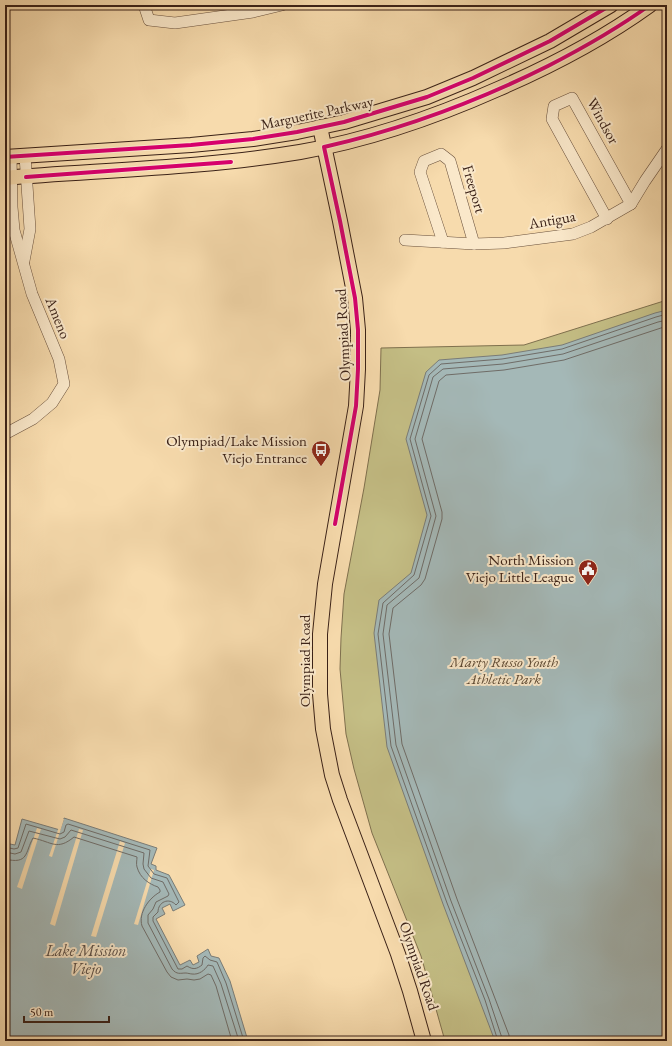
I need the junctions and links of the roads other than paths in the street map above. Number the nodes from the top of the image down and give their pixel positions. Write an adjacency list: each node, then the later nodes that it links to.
1 (144, 5): 2 (street)
2 (282, 5)
3 (611, 5): 5 (main road, Marguerite Parkway)
4 (650, 5): 6 (main road)
5 (320, 127): 6 (main road, Olympiad Road); 8 (main road, Marguerite Parkway)
6 (324, 147): 9 (main road); 19 (main road, Olympiad Road)
7 (667, 149): 10 (street, Antigua)
8 (14, 156): 9 (street, Ameno)
9 (14, 178): 12 (street, Ameno); 13 (street, Ameno)
10 (631, 204): 11 (street, Antigua); 11 (street, Windsor)
11 (607, 219): 16 (street, Antigua)
12 (30, 229): 13 (street); 17 (street, Ameno)
13 (14, 230): 17 (street, Ameno)
14 (405, 240): 15 (street, Antigua)
15 (443, 242): 16 (street, Antigua); 16 (street, Freeport)
16 (474, 244)
17 (24, 264): 18 (street, Ameno)
18 (5, 434)
19 (424, 1041)

